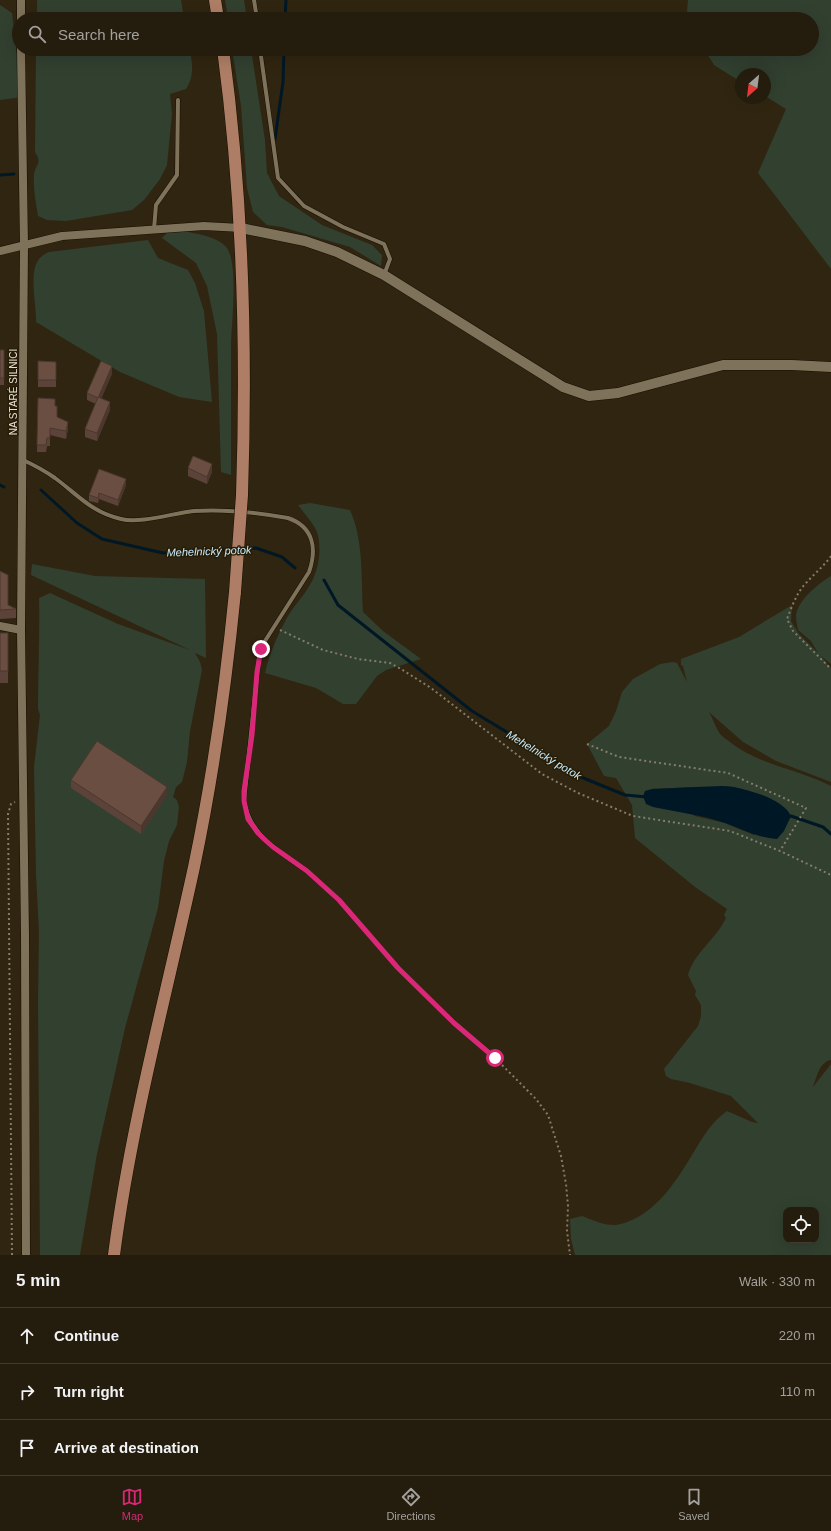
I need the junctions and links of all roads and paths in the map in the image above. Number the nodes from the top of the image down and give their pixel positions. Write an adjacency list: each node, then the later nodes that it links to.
1 (21, 0): 4 (street)
2 (215, 0): 5 (main road)
3 (254, 0): 6 (lane)
4 (21, 12)
5 (217, 12)
6 (256, 12)
7 (21, 56): 13 (street, NA STARÉ SILNICI)
8 (224, 56): 11 (main road)
9 (261, 56): 15 (lane)
10 (178, 100): 12 (lane)
11 (240, 228): 12 (street); 15 (street); 30 (main road, bridge)
12 (154, 230): 13 (street)
13 (24, 245): 14 (street); 17 (street, NA STARÉ SILNICI)
14 (0, 251)
15 (384, 275): 16 (street)
16 (831, 367)
17 (22, 460): 20 (lane); 21 (street, NA STARÉ SILNICI)
18 (831, 556): 22 (path)
19 (0, 626): 21 (street)
20 (273, 627): 25 (path); 26 (lane)
21 (21, 630): 24 (street, NA STARÉ SILNICI)
22 (831, 669)
23 (587, 744): 25 (path)
24 (24, 798): 28 (path); 29 (street, NA STARÉ SILNICI)
25 (780, 850): 27 (path)
26 (307, 871): 31 (path)
27 (831, 875)
28 (12, 1255)
29 (26, 1255)
30 (114, 1255)
31 (570, 1255)

